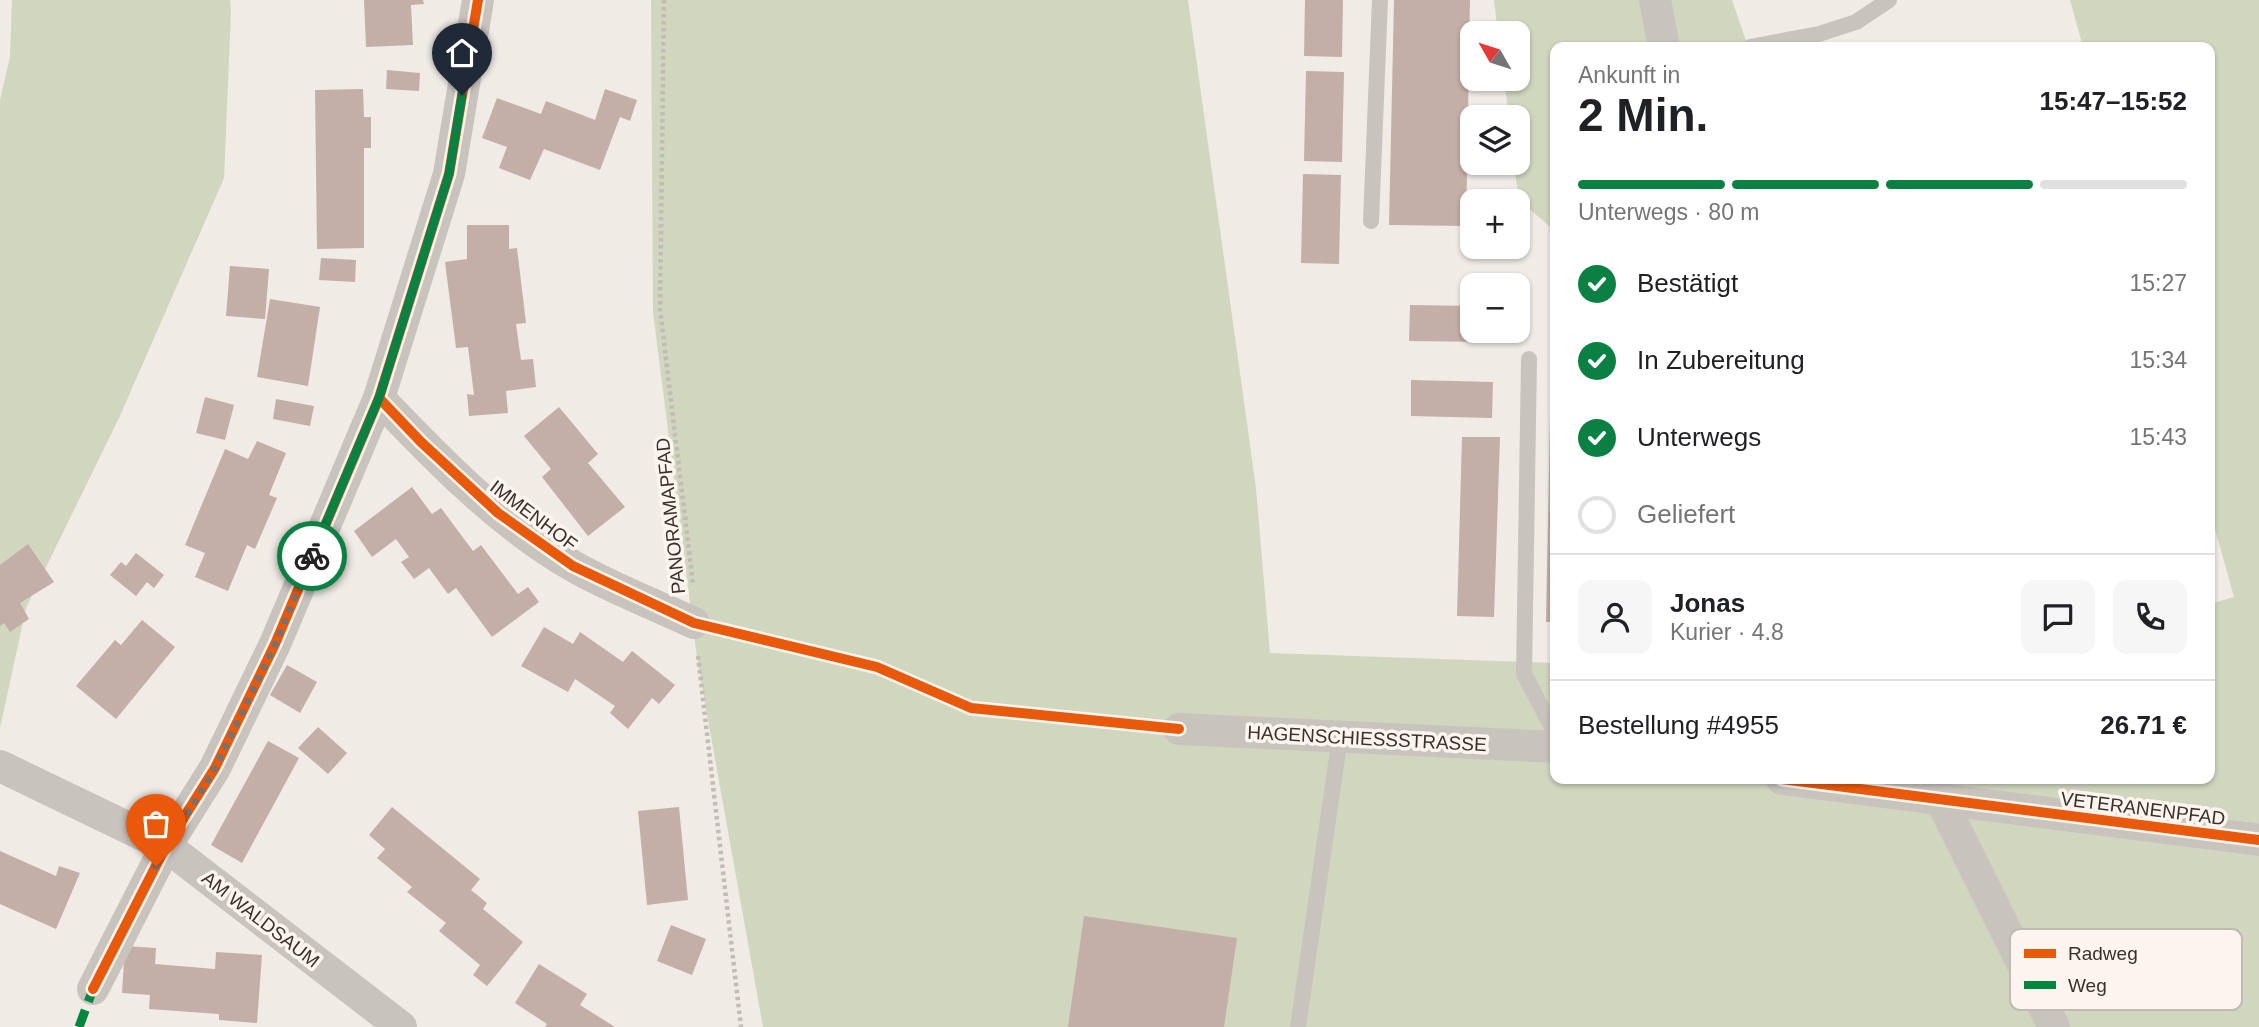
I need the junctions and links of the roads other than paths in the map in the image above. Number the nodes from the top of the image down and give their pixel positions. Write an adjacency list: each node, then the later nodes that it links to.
1 (478, 0): 9 (street)
2 (1380, 0): 7 (lane)
3 (1655, 0): 5 (street)
4 (1889, 0): 6 (lane)
5 (1663, 42)
6 (1777, 42)
7 (1371, 221)
8 (1529, 359): 11 (lane)
9 (379, 398): 10 (street, IMMENHOF); 19 (street)
10 (694, 623)
11 (1550, 724)
12 (1179, 729): 13 (street, HAGENSCHIESSSTRASSE)
13 (1340, 737): 14 (street, HAGENSCHIESSSTRASSE); 24 (lane)
14 (1550, 747)
15 (0, 766): 19 (street, AM WALDSAUM)
16 (1852, 784): 17 (street)
17 (1935, 790): 18 (street, VETERANENPFAD); 20 (street)
18 (2259, 840)
19 (166, 846): 21 (street); 23 (street, AM WALDSAUM)
20 (2010, 939)
21 (93, 989)
22 (2045, 1010): 25 (street)
23 (401, 1027)
24 (1298, 1027)
25 (2054, 1027)

